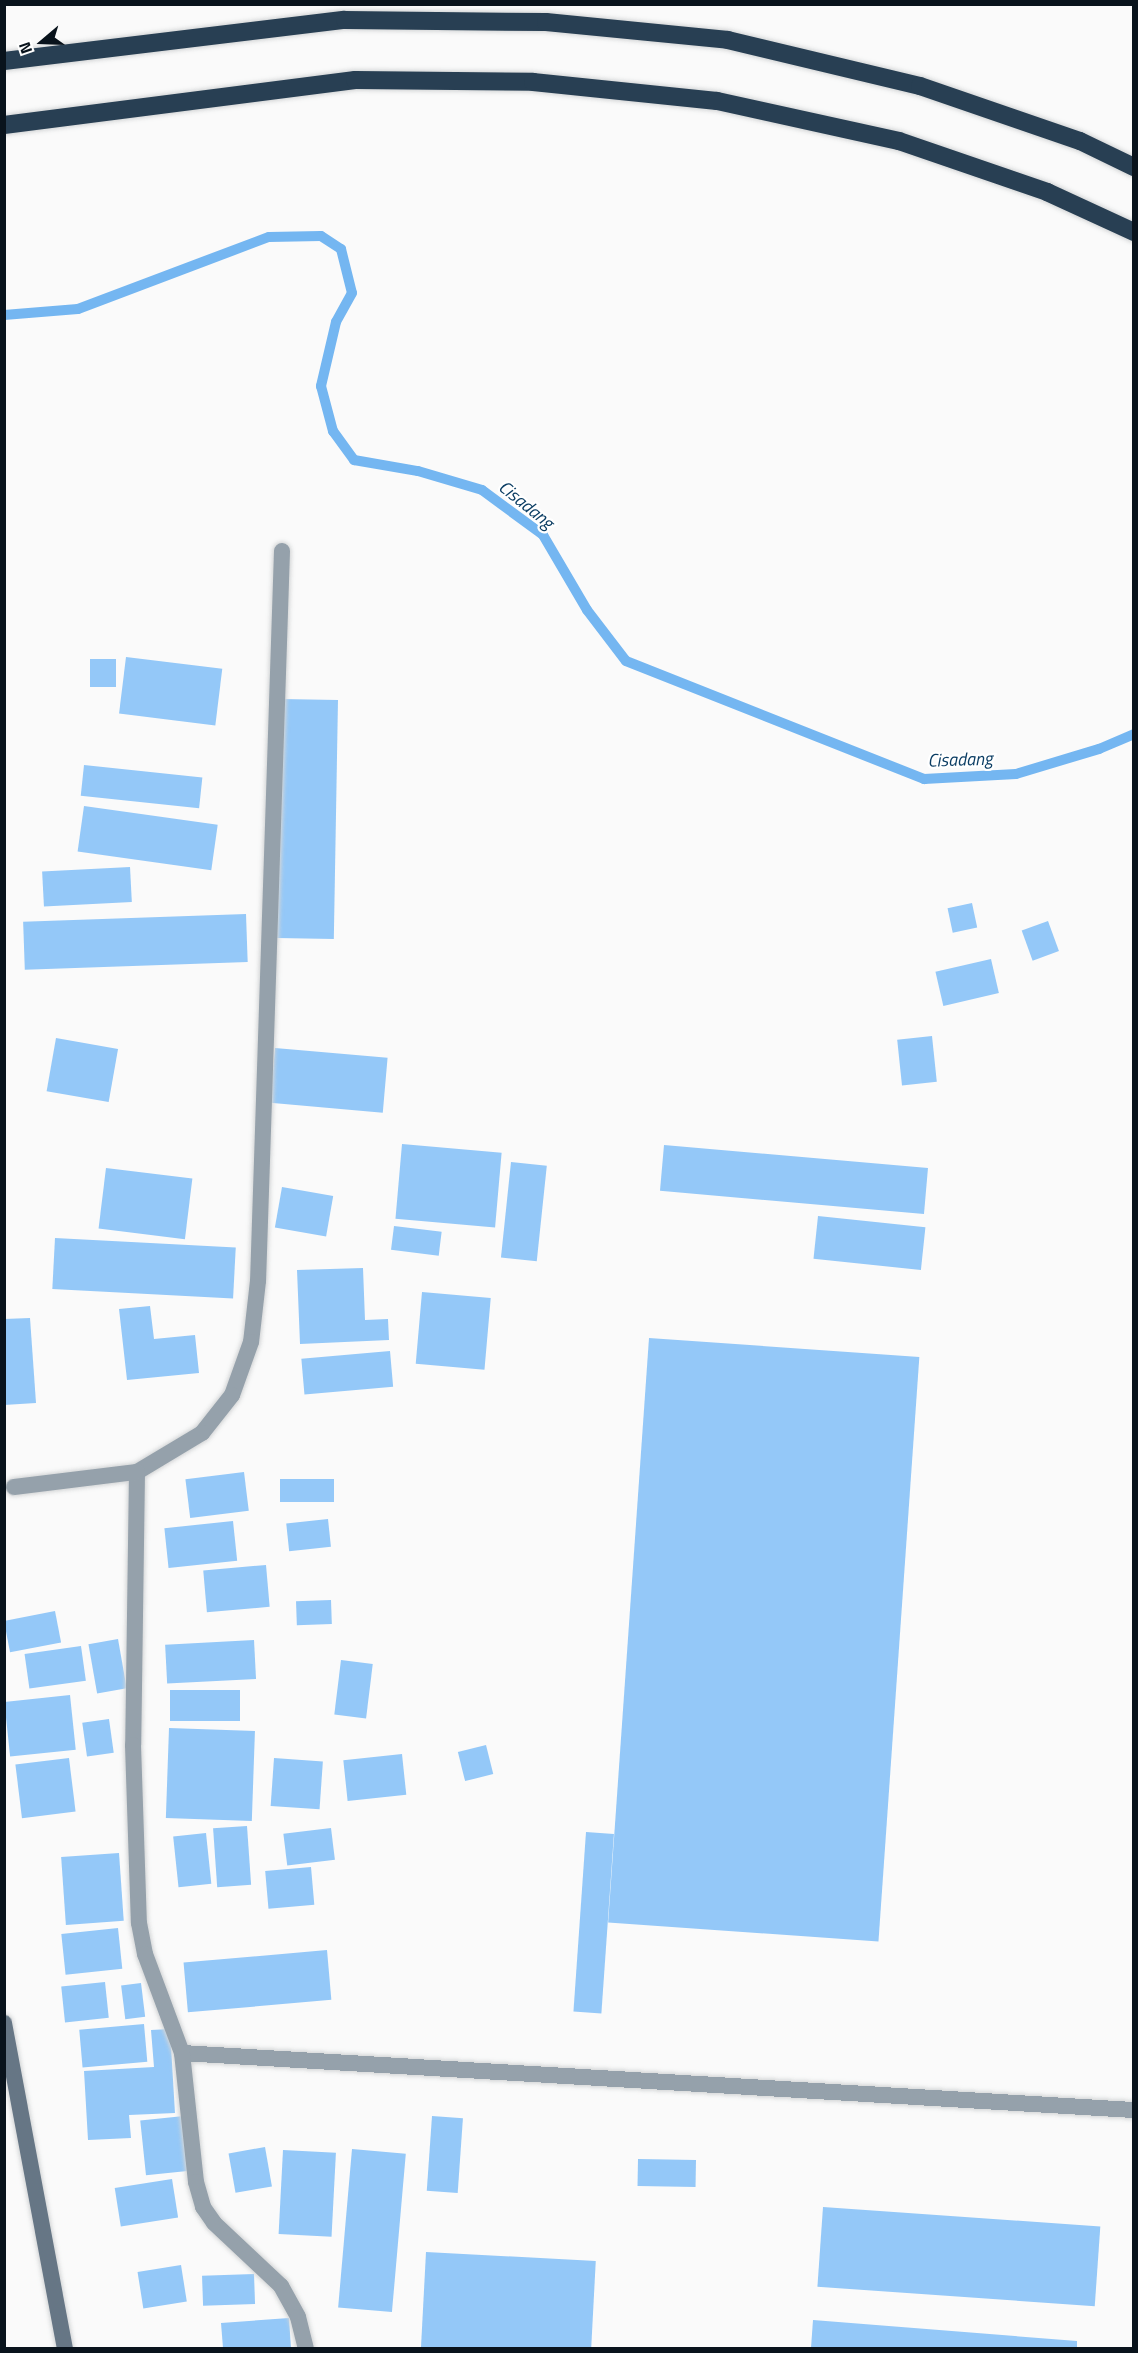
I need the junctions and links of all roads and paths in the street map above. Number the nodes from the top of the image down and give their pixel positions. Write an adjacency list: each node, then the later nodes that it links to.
1 (4, 61): 3 (highway)
2 (4, 125): 4 (highway)
3 (1134, 167)
4 (1134, 232)
5 (282, 551): 6 (street)
6 (137, 1472): 7 (street); 9 (street)
7 (14, 1487)
8 (4, 2023): 11 (main road)
9 (182, 2053): 10 (street); 12 (street)
10 (1134, 2110)
11 (65, 2349)
12 (306, 2349)

